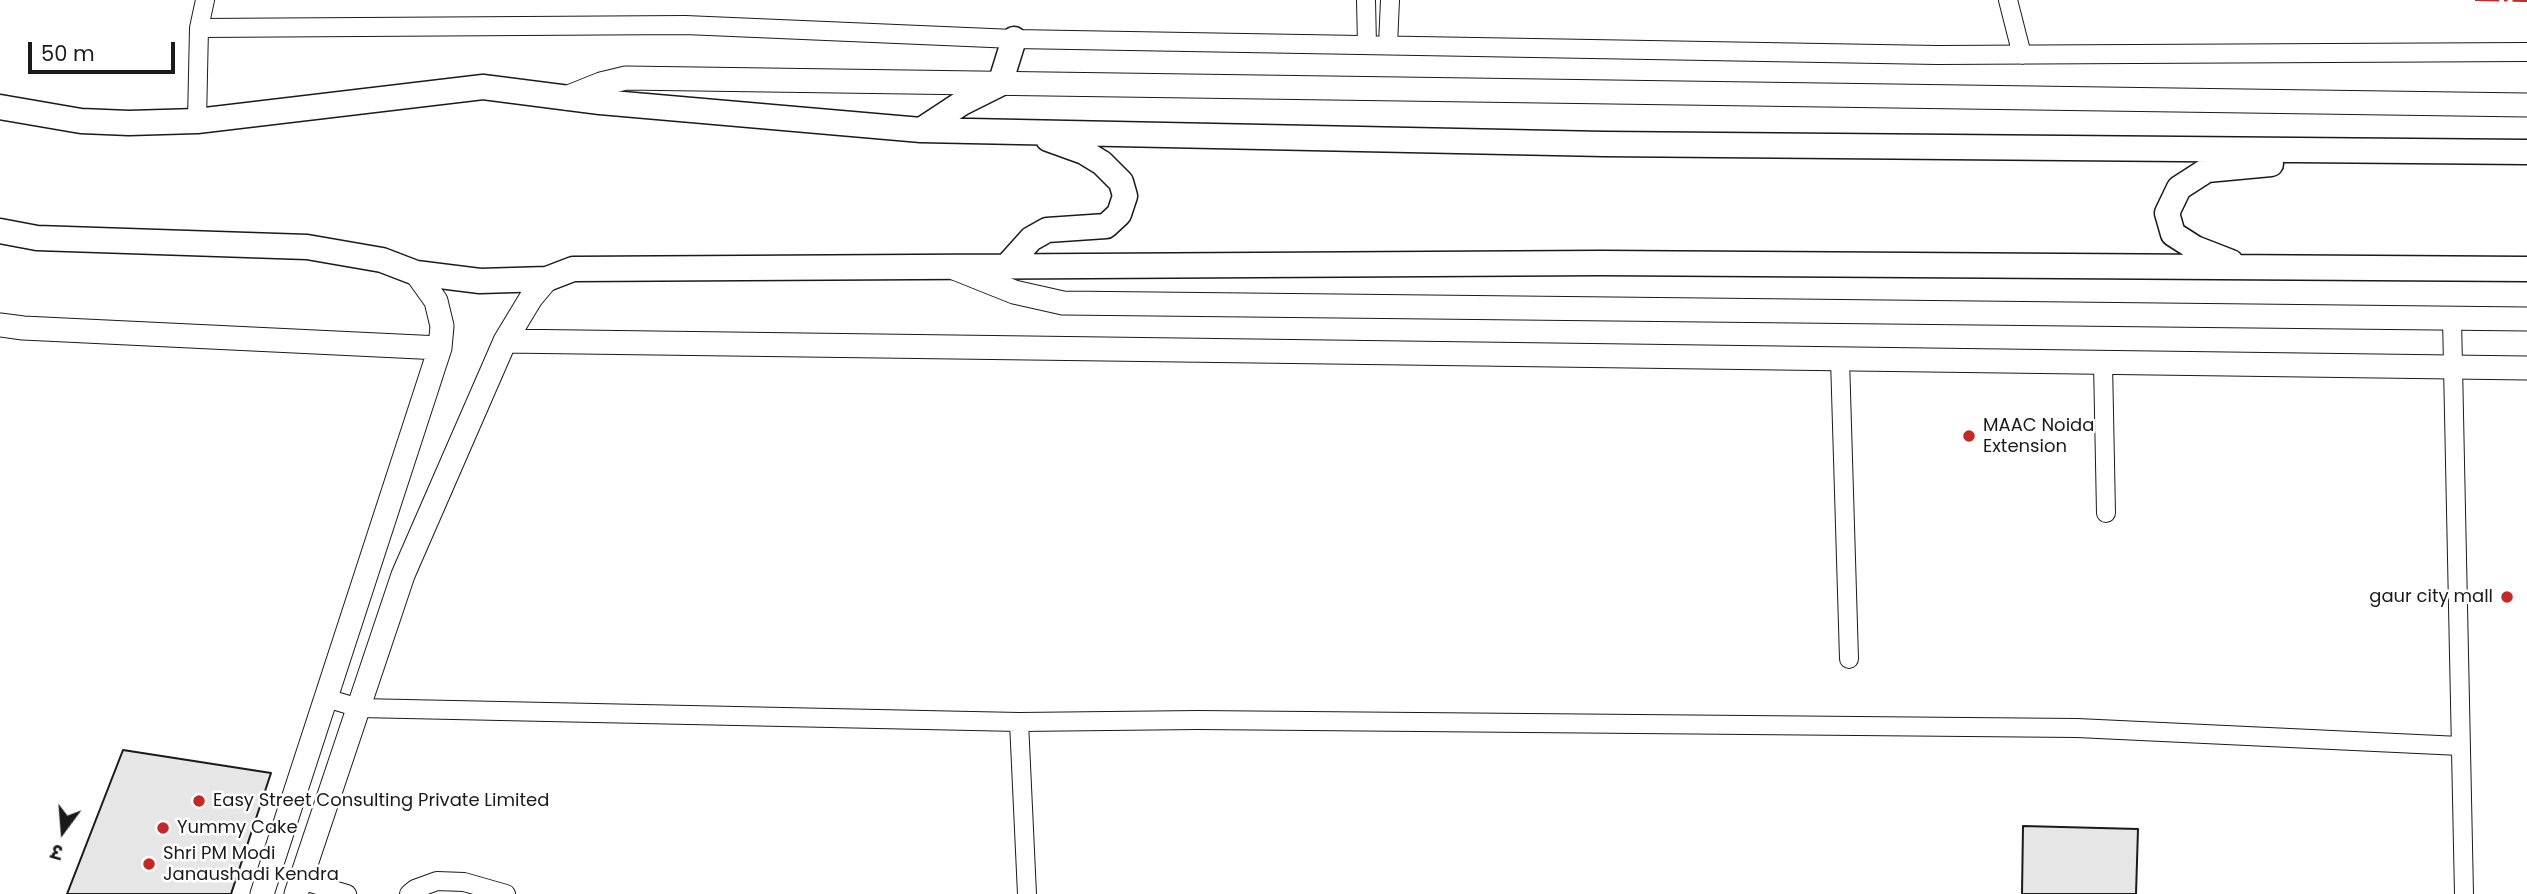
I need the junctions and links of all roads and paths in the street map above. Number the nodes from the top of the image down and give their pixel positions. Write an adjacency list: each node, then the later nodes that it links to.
1 (205, 0): 5 (street)
2 (1366, 0): 7 (street)
3 (1390, 0): 8 (street)
4 (2008, 0): 10 (street)
5 (199, 28): 6 (street); 15 (street)
6 (1014, 39): 7 (street); 11 (main road)
7 (1367, 45): 8 (street)
8 (1388, 45): 10 (street)
9 (2527, 52): 10 (street)
10 (2022, 55)
11 (1000, 84): 12 (street); 14 (street); 16 (main road)
12 (566, 98): 15 (main road); 16 (main road)
13 (2, 105): 15 (main road)
14 (2527, 105)
15 (197, 121)
16 (920, 130): 17 (main road)
17 (1031, 132): 18 (main road); 22 (main road)
18 (2364, 151): 19 (main road); 23 (main road)
19 (2527, 152)
20 (0, 231): 25 (main road)
21 (953, 268): 22 (main road); 26 (main road); 27 (street)
22 (1005, 268): 23 (main road)
23 (2245, 268): 24 (main road)
24 (2527, 269)
25 (416, 273): 26 (main road); 31 (street)
26 (547, 279): 30 (street)
27 (2452, 318): 28 (street); 34 (street)
28 (2527, 319)
29 (0, 325): 31 (street)
30 (505, 341): 32 (street); 39 (street)
31 (440, 348): 38 (street)
32 (1840, 359): 33 (street); 37 (street)
33 (2103, 363): 34 (street); 36 (street)
34 (2454, 368): 35 (street); 41 (street)
35 (2527, 369)
36 (2106, 513)
37 (1849, 660)
38 (326, 698): 39 (street); 43 (street)
39 (359, 708): 40 (street); 42 (street)
40 (1019, 722): 41 (street); 47 (street)
41 (2460, 746): 48 (street)
42 (299, 887): 44 (street)
43 (262, 894)
44 (347, 894)
45 (409, 894): 46 (street)
46 (506, 894)
47 (1027, 894)
48 (2464, 894)

